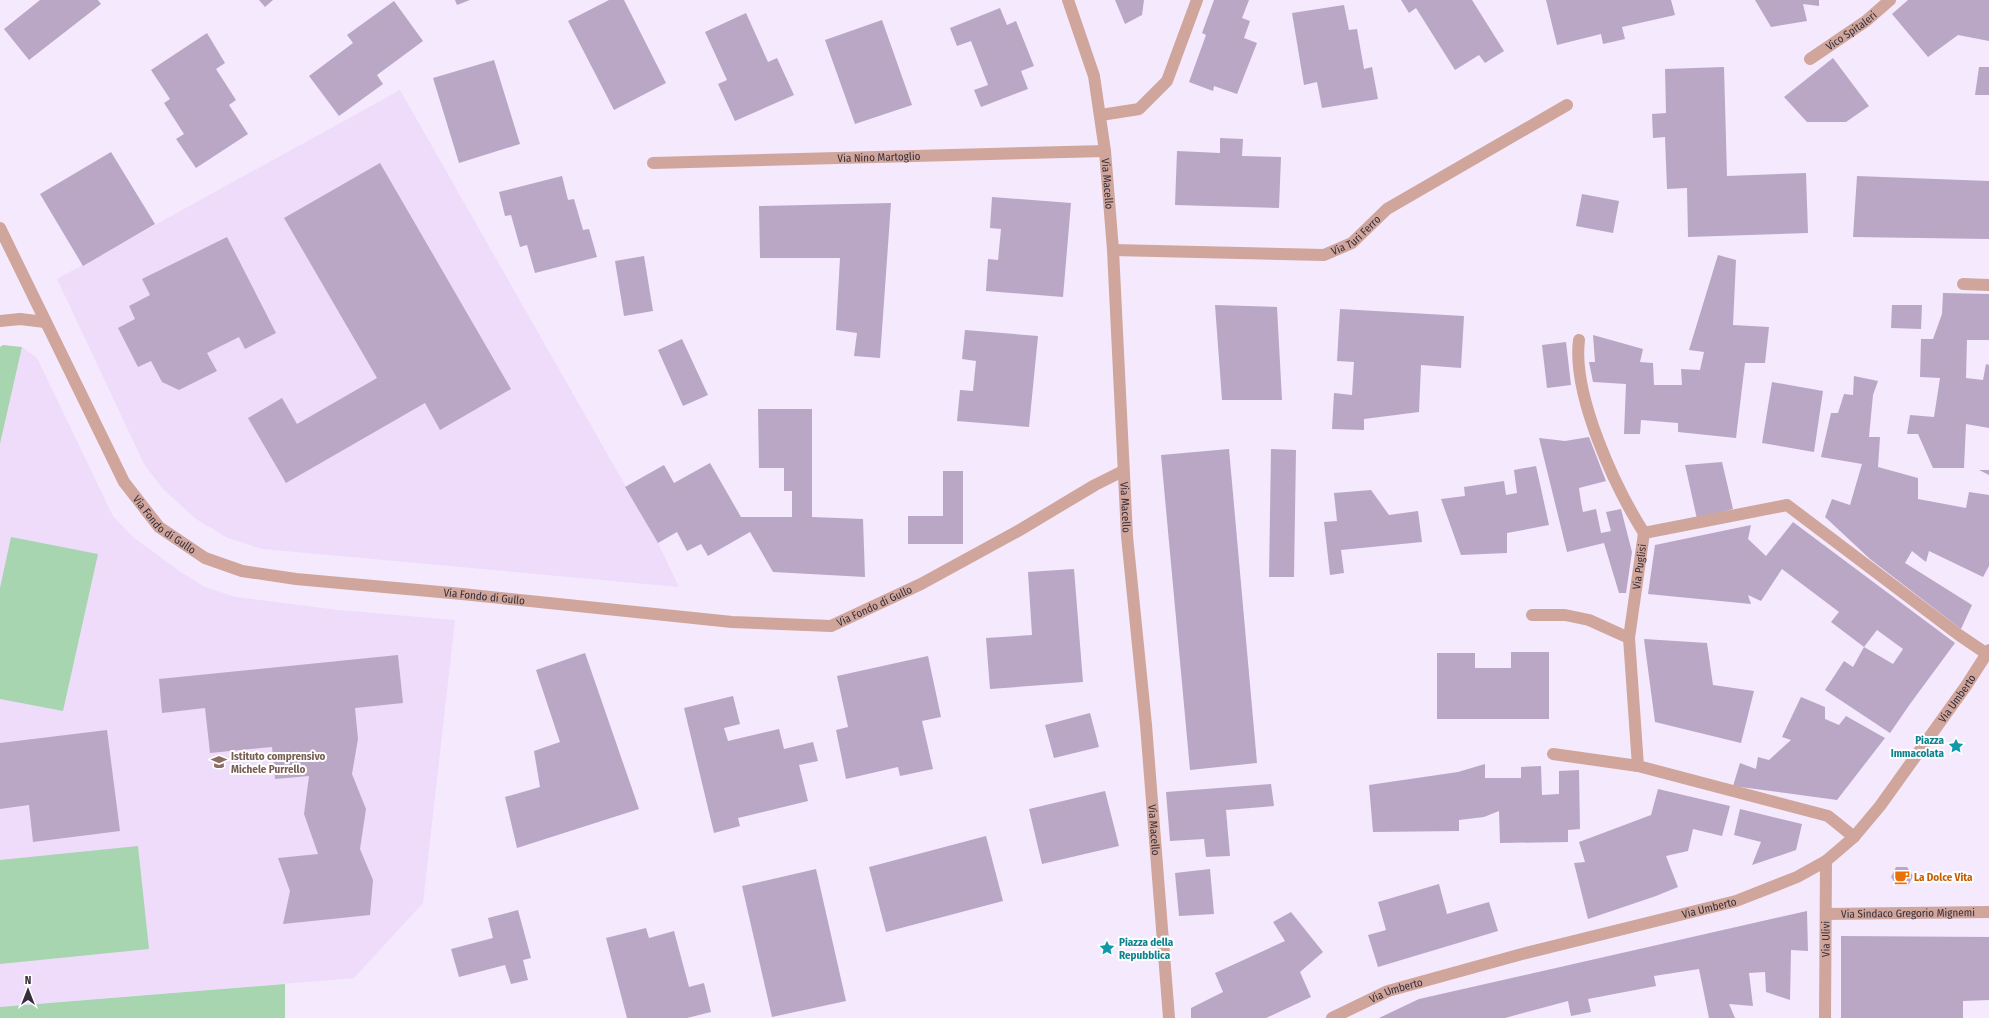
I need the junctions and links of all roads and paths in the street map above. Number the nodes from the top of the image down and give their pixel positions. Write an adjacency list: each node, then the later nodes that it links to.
1 (1068, 0): 6 (street, Via Macello)
2 (1197, 0): 6 (street)
3 (1890, 0): 4 (street, Vico Spitaleri)
4 (1810, 59)
5 (1567, 105): 10 (street, Via Turi Ferro)
6 (1101, 115): 7 (street, Via Macello)
7 (1105, 152): 8 (street, Via Nino Martoglio); 10 (street, Via Macello)
8 (652, 163)
9 (0, 228): 14 (street, Via Fondo di Gullo)
10 (1113, 250): 16 (street, Via Macello)
11 (1963, 284): 12 (street)
12 (1989, 285)
13 (0, 321): 14 (street)
14 (45, 322): 16 (street, Via Fondo di Gullo)
15 (1579, 340): 17 (street)
16 (1122, 471): 27 (street, Via Macello)
17 (1644, 533): 19 (street, Via Puglisi); 20 (street, Via Puglisi)
18 (1532, 615): 19 (street)
19 (1629, 638): 22 (street, Via Puglisi)
20 (1988, 652): 23 (street, Via Umberto)
21 (1553, 754): 22 (street)
22 (1638, 766): 23 (street)
23 (1854, 837): 24 (street, Via Umberto)
24 (1826, 861): 26 (street, Via Ulivi); 28 (street, Via Umberto)
25 (1989, 912): 26 (street, Via Sindaco Gregorio Mignemi)
26 (1826, 914): 29 (street, Via Ulivi)
27 (1169, 1018)
28 (1332, 1018)
29 (1825, 1018)

